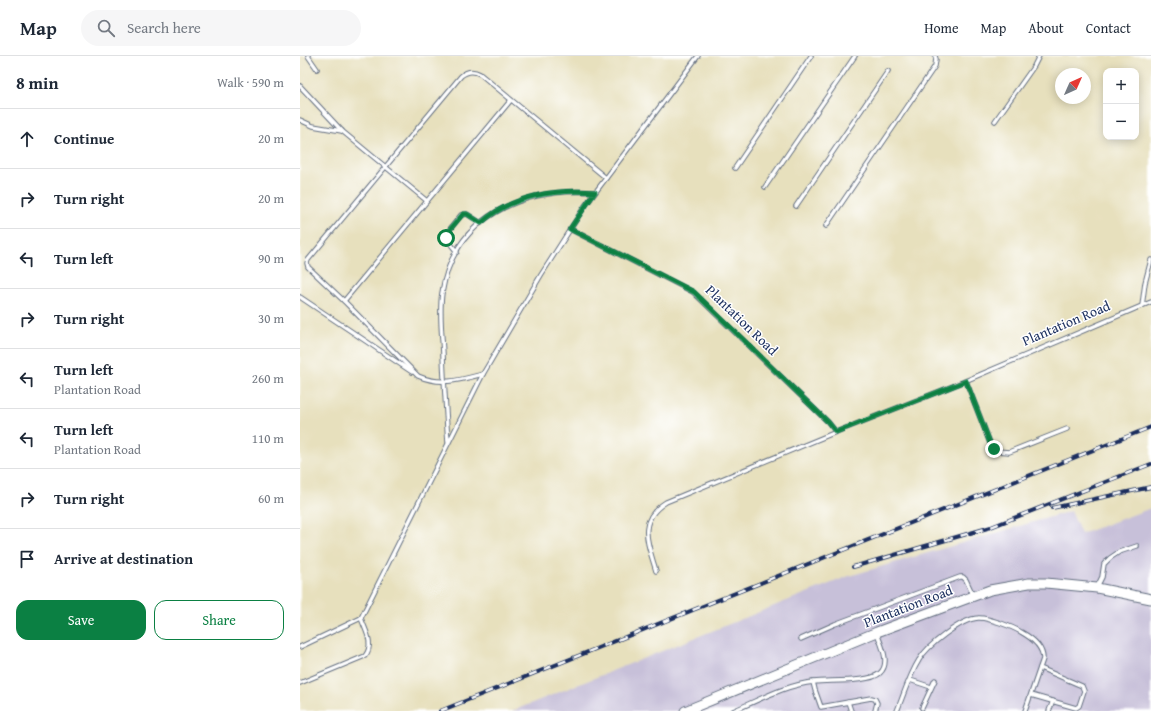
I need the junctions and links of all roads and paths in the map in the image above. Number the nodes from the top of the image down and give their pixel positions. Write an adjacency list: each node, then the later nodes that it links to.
1 (308, 56): 7 (lane)
2 (698, 56): 16 (lane)
3 (811, 56): 15 (lane)
4 (855, 56): 17 (lane)
5 (935, 56): 22 (lane)
6 (1039, 56): 12 (lane)
7 (317, 69)
8 (888, 71): 20 (lane)
9 (300, 86): 13 (lane)
10 (511, 100): 14 (lane); 16 (lane); 19 (lane)
11 (300, 120): 13 (lane)
12 (995, 121)
13 (342, 131): 14 (lane)
14 (386, 167): 19 (lane); 27 (lane)
15 (735, 168)
16 (606, 178): 18 (lane)
17 (765, 187)
18 (595, 192): 21 (lane); 23 (lane)
19 (427, 201): 27 (lane)
20 (796, 206)
21 (481, 223): 24 (lane); 24 (lane)
22 (826, 226)
23 (570, 229): 30 (lane); 35 (lane, Plantation Road)
24 (457, 252): 33 (lane)
25 (1151, 260): 29 (lane)
26 (300, 296): 31 (lane)
27 (344, 301): 31 (lane)
28 (1151, 302): 29 (lane, Plantation Road)
29 (1142, 306): 32 (lane, Plantation Road)
30 (483, 374): 33 (lane); 36 (lane)
31 (418, 376): 33 (lane)
32 (966, 381): 34 (lane); 35 (lane, Plantation Road)
33 (444, 382): 36 (lane)
34 (1067, 429)
35 (836, 432): 38 (lane, Plantation Road)
36 (448, 442): 42 (lane)
37 (1137, 546): 39 (lane)
38 (656, 571)
39 (1097, 588): 40 (street, Plantation Road); 41 (street, Plantation Road)
40 (974, 596): 43 (street, Plantation Road); 44 (lane)
41 (1151, 599)
42 (361, 618): 45 (lane); 50 (lane)
43 (877, 632): 49 (lane); 57 (street, Plantation Road)
44 (801, 639)
45 (300, 647)
46 (1040, 668): 47 (lane); 52 (lane); 53 (lane)
47 (910, 680): 51 (lane); 62 (lane)
48 (934, 680): 51 (lane)
49 (814, 682): 55 (lane); 58 (lane)
50 (300, 683)
51 (931, 687): 56 (lane)
52 (1031, 695): 53 (lane); 63 (lane)
53 (1053, 701): 64 (lane)
54 (848, 702): 55 (lane); 60 (lane); 61 (lane)
55 (821, 707): 59 (lane)
56 (922, 708)
57 (685, 711)
58 (733, 711)
59 (823, 711)
60 (851, 711)
61 (875, 711)
62 (897, 711)
63 (1025, 711)
64 (1049, 711)

